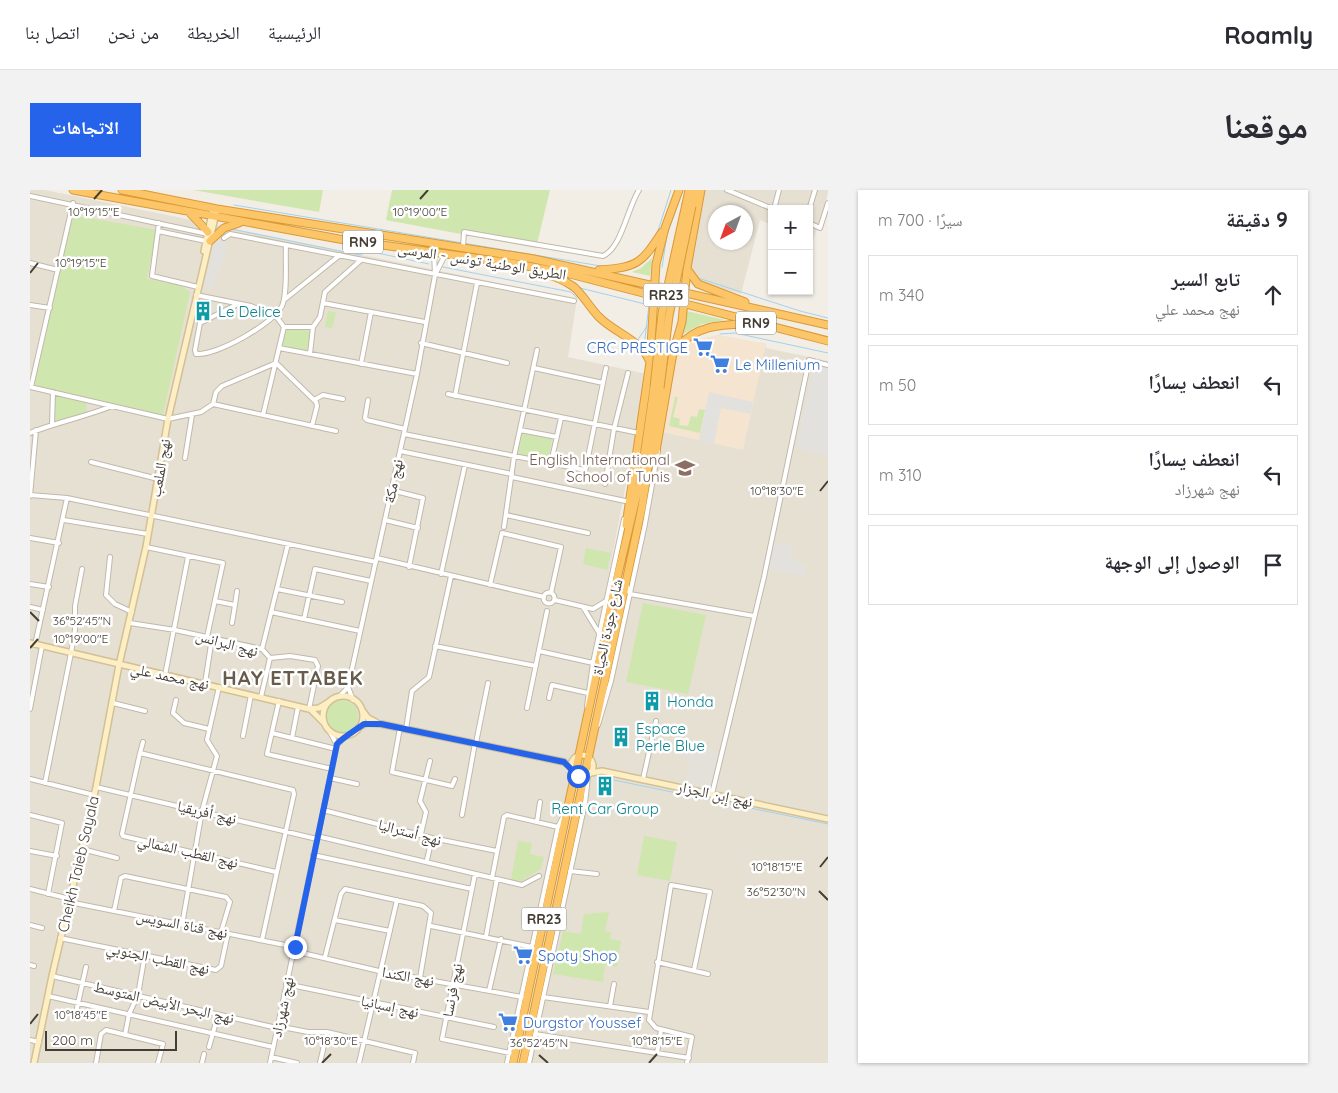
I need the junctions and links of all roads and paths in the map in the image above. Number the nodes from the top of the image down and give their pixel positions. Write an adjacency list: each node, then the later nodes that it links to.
1 (73, 190): 21 (highway, الطريق الوطنية تونس - المرسى / RN9)
2 (122, 190): 11 (highway, الطريق الوطنية تونس - المرسى / RN9)
3 (639, 190): 31 (street)
4 (679, 190): 26 (highway)
5 (689, 190): 16 (highway, شارع جودة الحياة / RR23)
6 (696, 190): 16 (highway, شارع جودة الحياة / RR23)
7 (701, 190): 38 (highway)
8 (727, 190): 12 (street)
9 (779, 190): 17 (street)
10 (815, 190): 18 (street)
11 (131, 191): 20 (highway, الطريق الوطنية تونس - المرسى / RN9)
12 (737, 192): 19 (street)
13 (30, 196): 15 (street)
14 (828, 203): 25 (street)
15 (73, 204): 24 (street); 39 (street)
16 (689, 205): 81 (highway, شارع جودة الحياة / RR23, bridge)
17 (775, 205)
18 (810, 205)
19 (768, 206)
20 (215, 209): 22 (street, نهج الملعب); 31 (highway, الطريق الوطنية تونس - المرسى / RN9)
21 (190, 212): 22 (highway, الطريق الوطنية تونس - المرسى / RN9); 28 (highway)
22 (213, 217): 23 (highway, الطريق الوطنية تونس - المرسى / RN9); 28 (street, نهج الملعب); 28 (street, نهج الملعب)
23 (242, 222): 28 (highway); 32 (highway, الطريق الوطنية تونس - المرسى / RN9)
24 (159, 223): 27 (street); 28 (street)
25 (813, 224)
26 (665, 228): 40 (highway); 43 (highway)
27 (158, 231): 28 (street); 44 (street)
28 (208, 237): 44 (street, نهج الملعب)
29 (224, 238): 30 (street)
30 (286, 245): 34 (street); 48 (street)
31 (463, 247): 40 (highway, الطريق الوطنية تونس - المرسى / RN9)
32 (434, 252): 33 (highway, الطريق الوطنية تونس - المرسى / RN9); 41 (street)
33 (445, 254): 36 (highway, الطريق الوطنية تونس - المرسى / RN9); 41 (street)
34 (340, 255): 35 (street); 48 (street)
35 (361, 260): 41 (street); 50 (street)
36 (511, 263): 47 (highway, الطريق الوطنية تونس - المرسى / RN9); 70 (highway)
37 (30, 264): 39 (street)
38 (687, 268): 45 (highway); 56 (highway)
39 (58, 270): 54 (street)
40 (592, 270): 43 (highway, الطريق الوطنية تونس - المرسى / RN9)
41 (435, 275): 42 (street); 58 (street, نهج مكة)
42 (477, 283): 49 (street); 67 (street)
43 (654, 286): 45 (highway, الطريق الوطنية تونس - المرسى / RN9); 47 (highway)
44 (198, 287): 46 (street, نهج الملعب)
45 (685, 292): 53 (highway); 56 (highway, الطريق الوطنية تونس - المرسى / RN9)
46 (196, 295): 51 (street); 94 (street, نهج الملعب)
47 (653, 297): 53 (highway, الطريق الوطنية تونس - المرسى / RN9); 70 (highway)
48 (284, 300): 57 (street)
49 (574, 301)
50 (323, 302): 55 (street); 61 (street)
51 (238, 304): 57 (street); 57 (street)
52 (30, 305): 54 (street)
53 (684, 305): 62 (highway, الطريق الوطنية تونس - المرسى / RN9); 68 (highway)
54 (50, 308): 80 (street)
55 (372, 312): 58 (street); 73 (street)
56 (779, 313): 59 (highway, الطريق الوطنية تونس - المرسى / RN9)
57 (275, 316): 60 (street)
58 (425, 322): 64 (street, نهج مكة)
59 (828, 325)
60 (284, 327): 61 (street); 65 (street)
61 (313, 327): 69 (street)
62 (784, 330): 63 (highway, الطريق الوطنية تونس - المرسى / RN9); 68 (highway)
63 (828, 340)
64 (421, 343): 67 (street); 78 (street, نهج مكة)
65 (279, 348): 69 (street); 71 (street)
66 (537, 350): 75 (street)
67 (465, 352): 72 (street); 84 (street)
68 (673, 353): 105 (highway)
69 (310, 354): 73 (street)
70 (650, 362): 104 (highway)
71 (276, 363): 86 (street); 88 (street); 92 (street)
72 (507, 363)
73 (361, 364): 78 (street)
74 (828, 364): 165 (street)
75 (534, 368): 79 (street); 90 (street)
76 (606, 368): 79 (street)
77 (628, 372): 98 (street)
78 (417, 374): 102 (street, نهج مكة)
79 (603, 383): 96 (street)
80 (31, 387): 82 (street)
81 (657, 388): 122 (highway, شارع جودة الحياة / RR23); 142 (highway, شارع جودة الحياة / RR23)
82 (53, 392): 89 (street); 95 (street)
83 (448, 394): 84 (street)
84 (455, 396): 90 (street)
85 (343, 399): 86 (street)
86 (314, 400): 97 (street)
87 (368, 400): 102 (street)
88 (213, 404): 91 (street); 92 (street)
89 (112, 406): 94 (street); 95 (street)
90 (524, 410): 93 (street); 100 (street)
91 (192, 415): 94 (street); 109 (street)
92 (262, 415): 97 (street)
93 (561, 418): 96 (street); 106 (street)
94 (168, 419): 116 (street, نهج الملعب)
95 (52, 424): 99 (street)
96 (594, 425): 98 (street); 113 (street)
97 (312, 426): 101 (street)
98 (614, 429): 104 (street); 117 (street)
99 (36, 430): 103 (street); 119 (street)
100 (520, 430): 106 (street); 108 (street)
101 (336, 431)
102 (404, 431): 107 (street, نهج مكة); 108 (street)
103 (30, 433)
104 (640, 433): 121 (highway)
105 (660, 435): 122 (highway); 151 (street)
106 (557, 437): 111 (street)
107 (400, 451): 112 (street); 118 (street, نهج مكة)
108 (514, 457): 111 (street); 114 (street)
109 (185, 458)
110 (92, 462): 116 (street)
111 (551, 463): 113 (street)
112 (465, 465): 114 (street); 140 (street)
113 (585, 470): 115 (street)
114 (512, 475): 121 (street); 123 (street)
115 (584, 477)
116 (158, 479): 124 (street, نهج الملعب)
117 (605, 484)
118 (392, 490): 126 (street, نهج مكة); 128 (street)
119 (30, 495): 120 (street)
120 (67, 498): 124 (street); 125 (street)
121 (629, 502): 142 (highway); 156 (street)
122 (642, 507): 143 (highway, شارع جودة الحياة / RR23)
123 (506, 514): 127 (street); 129 (street)
124 (152, 515): 130 (street, نهج الملعب); 133 (street)
125 (64, 520): 130 (street); 132 (street)
126 (385, 520): 128 (street); 137 (street, نهج مكة)
127 (504, 526)
128 (418, 528): 138 (street)
129 (588, 533)
130 (148, 534): 134 (street, نهج الملعب)
131 (30, 538): 132 (street)
132 (59, 543): 147 (street)
133 (288, 544): 137 (street); 148 (street)
134 (146, 547): 135 (street); 162 (street, نهج الملعب)
135 (188, 556): 154 (street); 169 (street)
136 (110, 557): 162 (street)
137 (376, 560): 138 (street); 144 (street, نهج مكة)
138 (409, 567): 140 (street)
139 (82, 569): 178 (street)
140 (441, 574): 141 (street)
141 (451, 576): 146 (street); 175 (street)
142 (617, 580): 207 (highway, شارع جودة الحياة / RR23)
143 (625, 580): 151 (street); 213 (highway, شارع جودة الحياة / RR23)
144 (371, 581): 152 (street); 170 (street, نهج مكة)
145 (30, 584): 147 (street)
146 (490, 585): 150 (street); 153 (street)
147 (49, 587): 161 (street)
148 (277, 588): 152 (street); 163 (street)
149 (237, 590): 158 (street)
150 (551, 593): 153 (street); 155 (street)
151 (630, 594): 165 (street); 213 (street)
152 (309, 595): 157 (street); 166 (street)
153 (544, 597): 155 (street)
154 (215, 600): 158 (street); 172 (street)
155 (555, 600): 160 (street)
156 (606, 601): 160 (street); 171 (street)
157 (342, 602)
158 (235, 604): 168 (street)
159 (30, 607): 161 (street)
160 (583, 607): 171 (street)
161 (44, 610): 173 (street)
162 (132, 612): 167 (street, نهج الملعب)
163 (271, 612): 166 (street); 176 (street)
164 (547, 612): 177 (street)
165 (754, 616): 243 (street)
166 (304, 619): 170 (street)
167 (130, 623): 169 (street, نهج البرانس); 181 (street, نهج الملعب)
168 (232, 623)
169 (175, 630): 172 (street, نهج البرانس); 183 (street)
170 (360, 631): 189 (street, نهج مكة)
171 (599, 632): 180 (street)
172 (210, 637): 176 (street, نهج البرانس); 186 (street)
173 (33, 644): 174 (street, نهج محمد علي)
174 (42, 646): 178 (street, نهج محمد علي); 185 (street)
175 (435, 646): 182 (street); 211 (street)
176 (262, 649): 179 (street, نهج البرانس)
177 (539, 651): 180 (street); 182 (street)
178 (71, 653): 181 (street, نهج محمد علي); 239 (street)
179 (270, 658): 192 (street); 204 (street, نهج البرانس)
180 (593, 663): 190 (street)
181 (119, 665): 183 (street, نهج محمد علي); 199 (street, Cheikh Taieb Sayala)
182 (536, 666): 202 (street)
183 (165, 675): 186 (street, نهج محمد علي)
184 (30, 681): 185 (street)
185 (36, 682): 203 (street)
186 (205, 683): 188 (street, نهج محمد علي)
187 (488, 683): 220 (street)
188 (219, 687): 191 (street, نهج محمد علي); 212 (street)
189 (348, 687): 193 (street); 196 (street)
190 (588, 692): 194 (street); 207 (street)
191 (251, 695): 192 (street, نهج محمد علي); 216 (street)
192 (261, 697): 197 (street, نهج محمد علي)
193 (339, 697): 196 (street); 198 (street)
194 (549, 698)
195 (176, 700): 212 (street)
196 (353, 700): 201 (street)
197 (278, 702): 200 (street, نهج محمد علي); 215 (street)
198 (329, 702): 204 (street); 208 (street)
199 (113, 703): 205 (street); 241 (street, Cheikh Taieb Sayala)
200 (298, 707): 204 (street, نهج محمد علي); 218 (street)
201 (360, 707): 209 (street); 210 (street)
202 (527, 708)
203 (30, 709)
204 (309, 709): 208 (street)
205 (145, 711)
206 (656, 721): 236 (street)
207 (587, 722): 223 (highway, شارع جودة الحياة / RR23)
208 (324, 723): 214 (street)
209 (381, 724): 210 (street); 211 (street)
210 (359, 727): 217 (street)
211 (403, 728): 220 (street); 238 (street)
212 (209, 729): 230 (street)
213 (594, 731): 224 (highway, شارع جودة الحياة / RR23)
214 (330, 732): 217 (street); 221 (street)
215 (272, 733): 218 (street); 229 (street)
216 (243, 736)
217 (346, 736): 221 (street)
218 (292, 738): 221 (street)
219 (143, 742): 222 (street, نهج القطب الشمالي)
220 (475, 743): 227 (street); 250 (street)
221 (337, 747): 229 (street, نهج شهرزاد)
222 (140, 753): 230 (street); 244 (street, نهج القطب الشمالي)
223 (580, 755): 224 (street); 225 (street); 232 (highway, شارع جودة الحياة / RR23)
224 (590, 759): 231 (street); 233 (highway, شارع جودة الحياة / RR23)
225 (572, 760): 227 (street); 228 (street)
226 (430, 761): 238 (street)
227 (564, 762): 228 (street)
228 (570, 767): 232 (street)
229 (332, 769): 234 (street, نهج شهرزاد)
230 (213, 771): 248 (street); 254 (street)
231 (602, 771): 233 (street); 236 (street, نهج إبن الجزار)
232 (576, 775): 233 (street); 245 (highway, شارع جودة الحياة / RR23)
233 (588, 776): 266 (street); 350 (highway, شارع جودة الحياة / RR23)
234 (330, 778): 240 (street); 247 (street, نهج شهرزاد)
235 (455, 778): 238 (street)
236 (643, 779): 243 (street, نهج إبن الجزار)
237 (30, 780): 239 (street)
238 (425, 780): 255 (street)
239 (45, 783): 242 (street)
240 (357, 784)
241 (96, 787): 242 (street, Cheikh Taieb Sayala); 244 (street, نهج أفريقيا)
242 (94, 794): 258 (street, Cheikh Taieb Sayala)
243 (712, 794): 251 (street, نهج إبن الجزار)
244 (132, 796): 248 (street, نهج أفريقيا); 261 (street, نهج القطب الشمالي)
245 (571, 800): 253 (street); 349 (highway, شارع جودة الحياة / RR23)
246 (540, 802): 252 (street)
247 (323, 810): 255 (street, نهج أستراليا); 256 (street, نهج شهرزاد)
248 (202, 811): 254 (street, نهج أفريقيا); 261 (street)
249 (30, 815): 263 (street)
250 (462, 815)
251 (828, 819)
252 (537, 822): 253 (street); 260 (street)
253 (558, 827): 292 (street)
254 (286, 831): 256 (street, نهج أفريقيا); 267 (street)
255 (421, 834): 257 (street, نهج أستراليا)
256 (317, 837): 262 (street, نهج شهرزاد); 265 (street, نهج أفريقيا)
257 (432, 838): 260 (street, نهج أستراليا); 265 (street)
258 (82, 849): 264 (street); 277 (street, Cheikh Taieb Sayala)
259 (30, 851): 263 (street)
260 (497, 851): 271 (street)
261 (195, 853): 267 (street, نهج القطب الشمالي); 274 (street)
262 (313, 855): 273 (street); 293 (street, نهج شهرزاد)
263 (56, 856): 275 (street)
264 (117, 858)
265 (427, 860): 268 (street, نهج أفريقيا)
266 (570, 871): 269 (street); 311 (street)
267 (276, 872): 290 (street)
268 (476, 874): 271 (street, نهج أفريقيا); 273 (street, نهج فرنسا)
269 (597, 874)
270 (538, 876): 271 (street, نهج أفريقيا)
271 (494, 878): 288 (street)
272 (30, 889): 275 (street, نهج قناة السويس)
273 (472, 889): 286 (street, نهج فرنسا)
274 (187, 890): 278 (street); 281 (street); 285 (street)
275 (48, 894): 277 (street, نهج قناة السويس)
276 (397, 900): 279 (street); 282 (street); 284 (street)
277 (69, 901): 278 (street, نهج قناة السويس); 289 (street, Cheikh Taieb Sayala)
278 (114, 911): 281 (street, نهج قناة السويس)
279 (334, 920): 284 (street); 295 (street)
280 (30, 925): 283 (street)
281 (182, 925): 285 (street, نهج قناة السويس)
282 (431, 926): 286 (street); 302 (street)
283 (42, 928)
284 (390, 931): 299 (street)
285 (221, 932): 287 (street, نهج قناة السويس)
286 (464, 932): 288 (street); 305 (street, نهج فرنسا)
287 (228, 933): 290 (street, نهج قناة السويس); 294 (street, نهج القطب الجنوبي)
288 (486, 936): 291 (street)
289 (60, 938): 294 (street, نهج القطب الجنوبي); 301 (street, Cheikh Taieb Sayala)
290 (262, 940): 293 (street, نهج قناة السويس)
291 (501, 940): 292 (street); 307 (street)
292 (532, 947): 310 (street)
293 (294, 949): 295 (street, نهج الكندا); 304 (street, نهج شهرزاد)
294 (146, 954): 308 (street)
295 (325, 957): 299 (street, نهج الكندا)
296 (658, 962): 298 (street); 298 (street); 315 (street)
297 (86, 967): 303 (street)
298 (694, 970): 300 (street)
299 (379, 971): 302 (street, نهج الكندا); 312 (street)
300 (708, 974)
301 (52, 976): 303 (street, نهج البحر الأبيض المتوسط); 309 (street, Cheikh Taieb Sayala)
302 (420, 978): 305 (street, نهج الكندا)
303 (82, 983): 308 (street, نهج البحر الأبيض المتوسط); 313 (street)
304 (286, 984): 312 (street, نهج إسبانيا); 320 (street, نهج شهرزاد)
305 (453, 984): 307 (street, نهج الكندا); 319 (street, نهج فرنسا)
306 (614, 984): 314 (street)
307 (489, 991): 310 (street, نهج الكندا)
308 (138, 995): 316 (street); 317 (street, نهج البحر الأبيض المتوسط)
309 (48, 996): 313 (street); 329 (street, Cheikh Taieb Sayala)
310 (522, 997): 332 (street)
311 (543, 997): 314 (street); 325 (street)
312 (373, 1002): 319 (street, نهج إسبانيا); 328 (street)
313 (79, 1003): 316 (street); 318 (street)
314 (610, 1006): 315 (street)
315 (650, 1012): 322 (street)
316 (129, 1014): 324 (street); 326 (street)
317 (218, 1015): 320 (street, نهج البحر الأبيض المتوسط); 324 (street)
318 (75, 1017)
319 (446, 1018): 321 (street, نهج إسبانيا); 332 (street, نهج فرنسا)
320 (277, 1027): 323 (street, نهج البحر الأبيض المتوسط); 331 (street, نهج شهرزاد)
321 (494, 1027)
322 (661, 1030): 333 (street); 337 (street)
323 (327, 1032): 328 (street, نهج البحر الأبيض المتوسط); 345 (street)
324 (212, 1034): 330 (street); 331 (street)
325 (535, 1034): 333 (street); 351 (street)
326 (125, 1035): 338 (street); 341 (street)
327 (30, 1040): 329 (street)
328 (363, 1041): 346 (street); 347 (street, نهج البحر الأبيض المتوسط)
329 (39, 1042): 335 (street, Cheikh Taieb Sayala)
330 (209, 1047)
331 (273, 1047): 336 (street, نهج شهرزاد)
332 (510, 1053): 348 (street)
333 (657, 1053): 337 (street)
334 (204, 1054): 342 (street)
335 (33, 1055): 339 (street, Cheikh Taieb Sayala)
336 (271, 1057): 343 (street, نهج شهرزاد); 344 (street)
337 (688, 1061)
338 (96, 1062): 340 (street)
339 (34, 1063)
340 (103, 1063)
341 (158, 1063)
342 (202, 1063)
343 (270, 1063)
344 (297, 1063)
345 (320, 1063)
346 (359, 1063)
347 (413, 1063)
348 (508, 1063)
349 (513, 1063)
350 (523, 1063)
351 (529, 1063)

